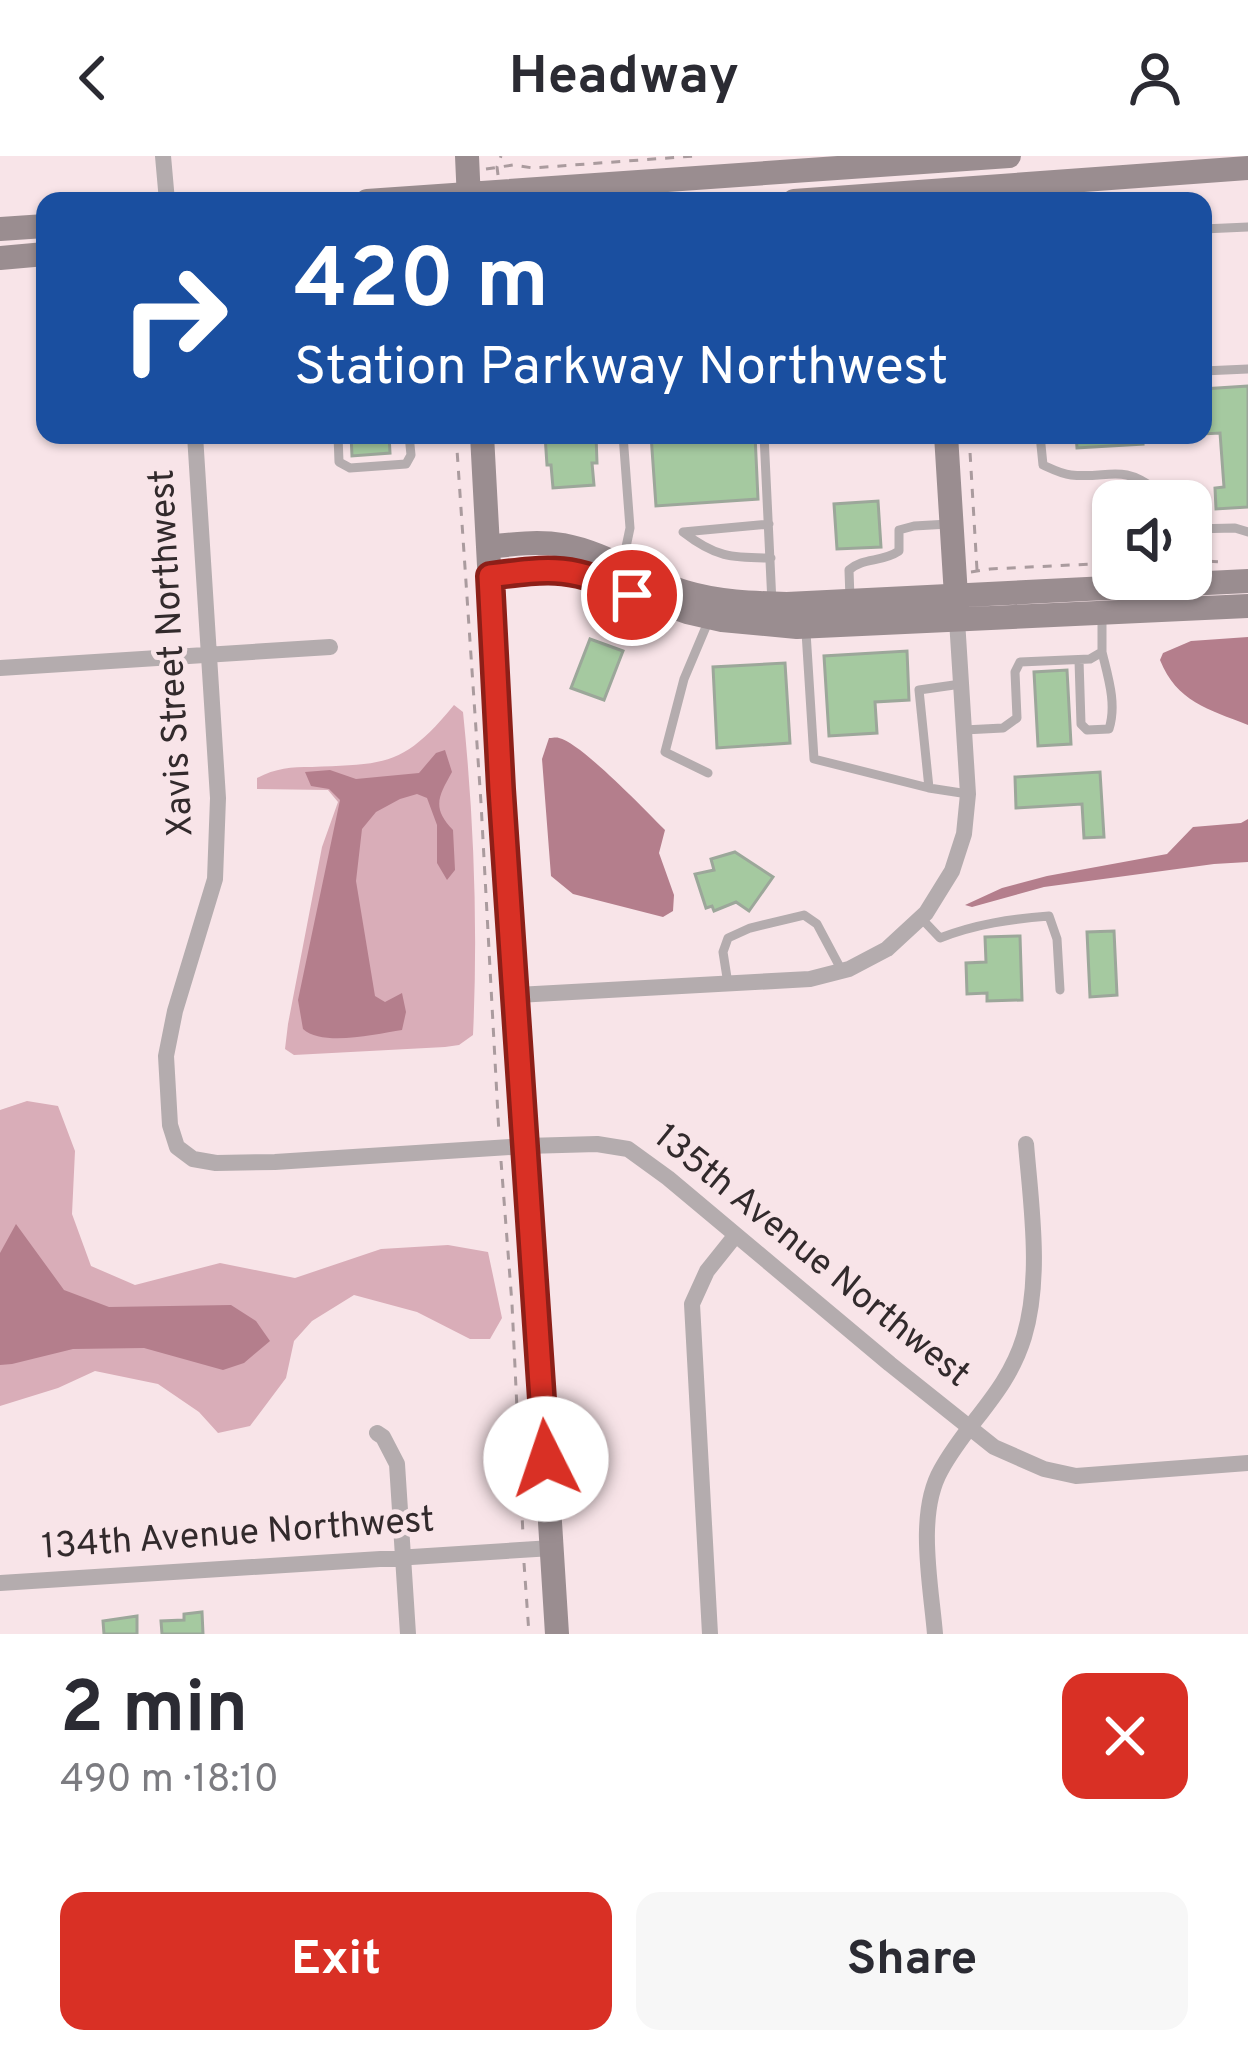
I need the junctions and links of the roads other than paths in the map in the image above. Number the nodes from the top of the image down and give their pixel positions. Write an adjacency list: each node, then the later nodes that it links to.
1 (164, 156): 6 (street)
2 (467, 156): 7 (street)
3 (1010, 156): 4 (street)
4 (930, 159): 8 (street)
5 (1248, 168): 9 (street)
6 (166, 192)
7 (469, 192)
8 (530, 192)
9 (977, 192)
10 (1248, 226): 13 (lane)
11 (36, 227): 12 (street)
12 (0, 229)
13 (1212, 229)
14 (36, 255): 15 (street)
15 (0, 258)
16 (1248, 369): 17 (lane)
17 (1212, 371)
18 (196, 444): 45 (street, Xavis Street Northwest)
19 (338, 444): 20 (lane)
20 (409, 444)
21 (482, 444): 31 (street)
22 (624, 444): 34 (lane)
23 (765, 444): 27 (lane)
24 (947, 444): 28 (street)
25 (1041, 444): 26 (lane)
26 (1143, 480)
27 (769, 524): 32 (lane); 32 (lane)
28 (952, 524): 36 (street); 37 (lane)
29 (1212, 529): 30 (lane)
30 (1248, 532)
31 (488, 547): 33 (street); 34 (street)
32 (770, 558): 40 (lane)
33 (490, 576): 34 (street); 57 (street)
34 (619, 576): 40 (street); 41 (street)
35 (1092, 581): 36 (street)
36 (961, 591): 37 (street); 39 (street); 42 (street); 48 (street)
37 (850, 599): 40 (street)
38 (1248, 606): 39 (street)
39 (1102, 613): 44 (lane)
40 (772, 614): 41 (street); 42 (street)
41 (710, 617): 50 (lane)
42 (805, 626): 51 (lane)
43 (330, 647): 45 (street)
44 (1102, 652): 46 (lane); 46 (lane)
45 (209, 655): 47 (street); 60 (street, Xavis Street Northwest)
46 (1079, 660): 49 (lane)
47 (0, 668)
48 (961, 684): 49 (street); 51 (lane)
49 (964, 730): 52 (street)
50 (708, 773)
51 (928, 788): 52 (lane)
52 (968, 794): 53 (street)
53 (923, 916): 54 (street); 56 (lane)
54 (842, 970): 55 (street); 55 (lane)
55 (728, 984): 57 (street)
56 (1060, 990)
57 (517, 995): 59 (street)
58 (1026, 1144): 62 (street)
59 (526, 1146): 60 (street, 135th Avenue Northwest); 61 (street, 135th Avenue Northwest); 65 (street)
60 (177, 1147)
61 (735, 1236): 62 (street, 135th Avenue Northwest); 70 (street)
62 (971, 1429): 64 (street, 135th Avenue Northwest); 71 (street)
63 (377, 1433): 66 (street)
64 (1248, 1463)
65 (552, 1548): 66 (street, 134th Avenue Northwest); 69 (street)
66 (403, 1558): 67 (street, 134th Avenue Northwest); 68 (street)
67 (0, 1583)
68 (408, 1634)
69 (557, 1634)
70 (710, 1634)
71 (935, 1634)

